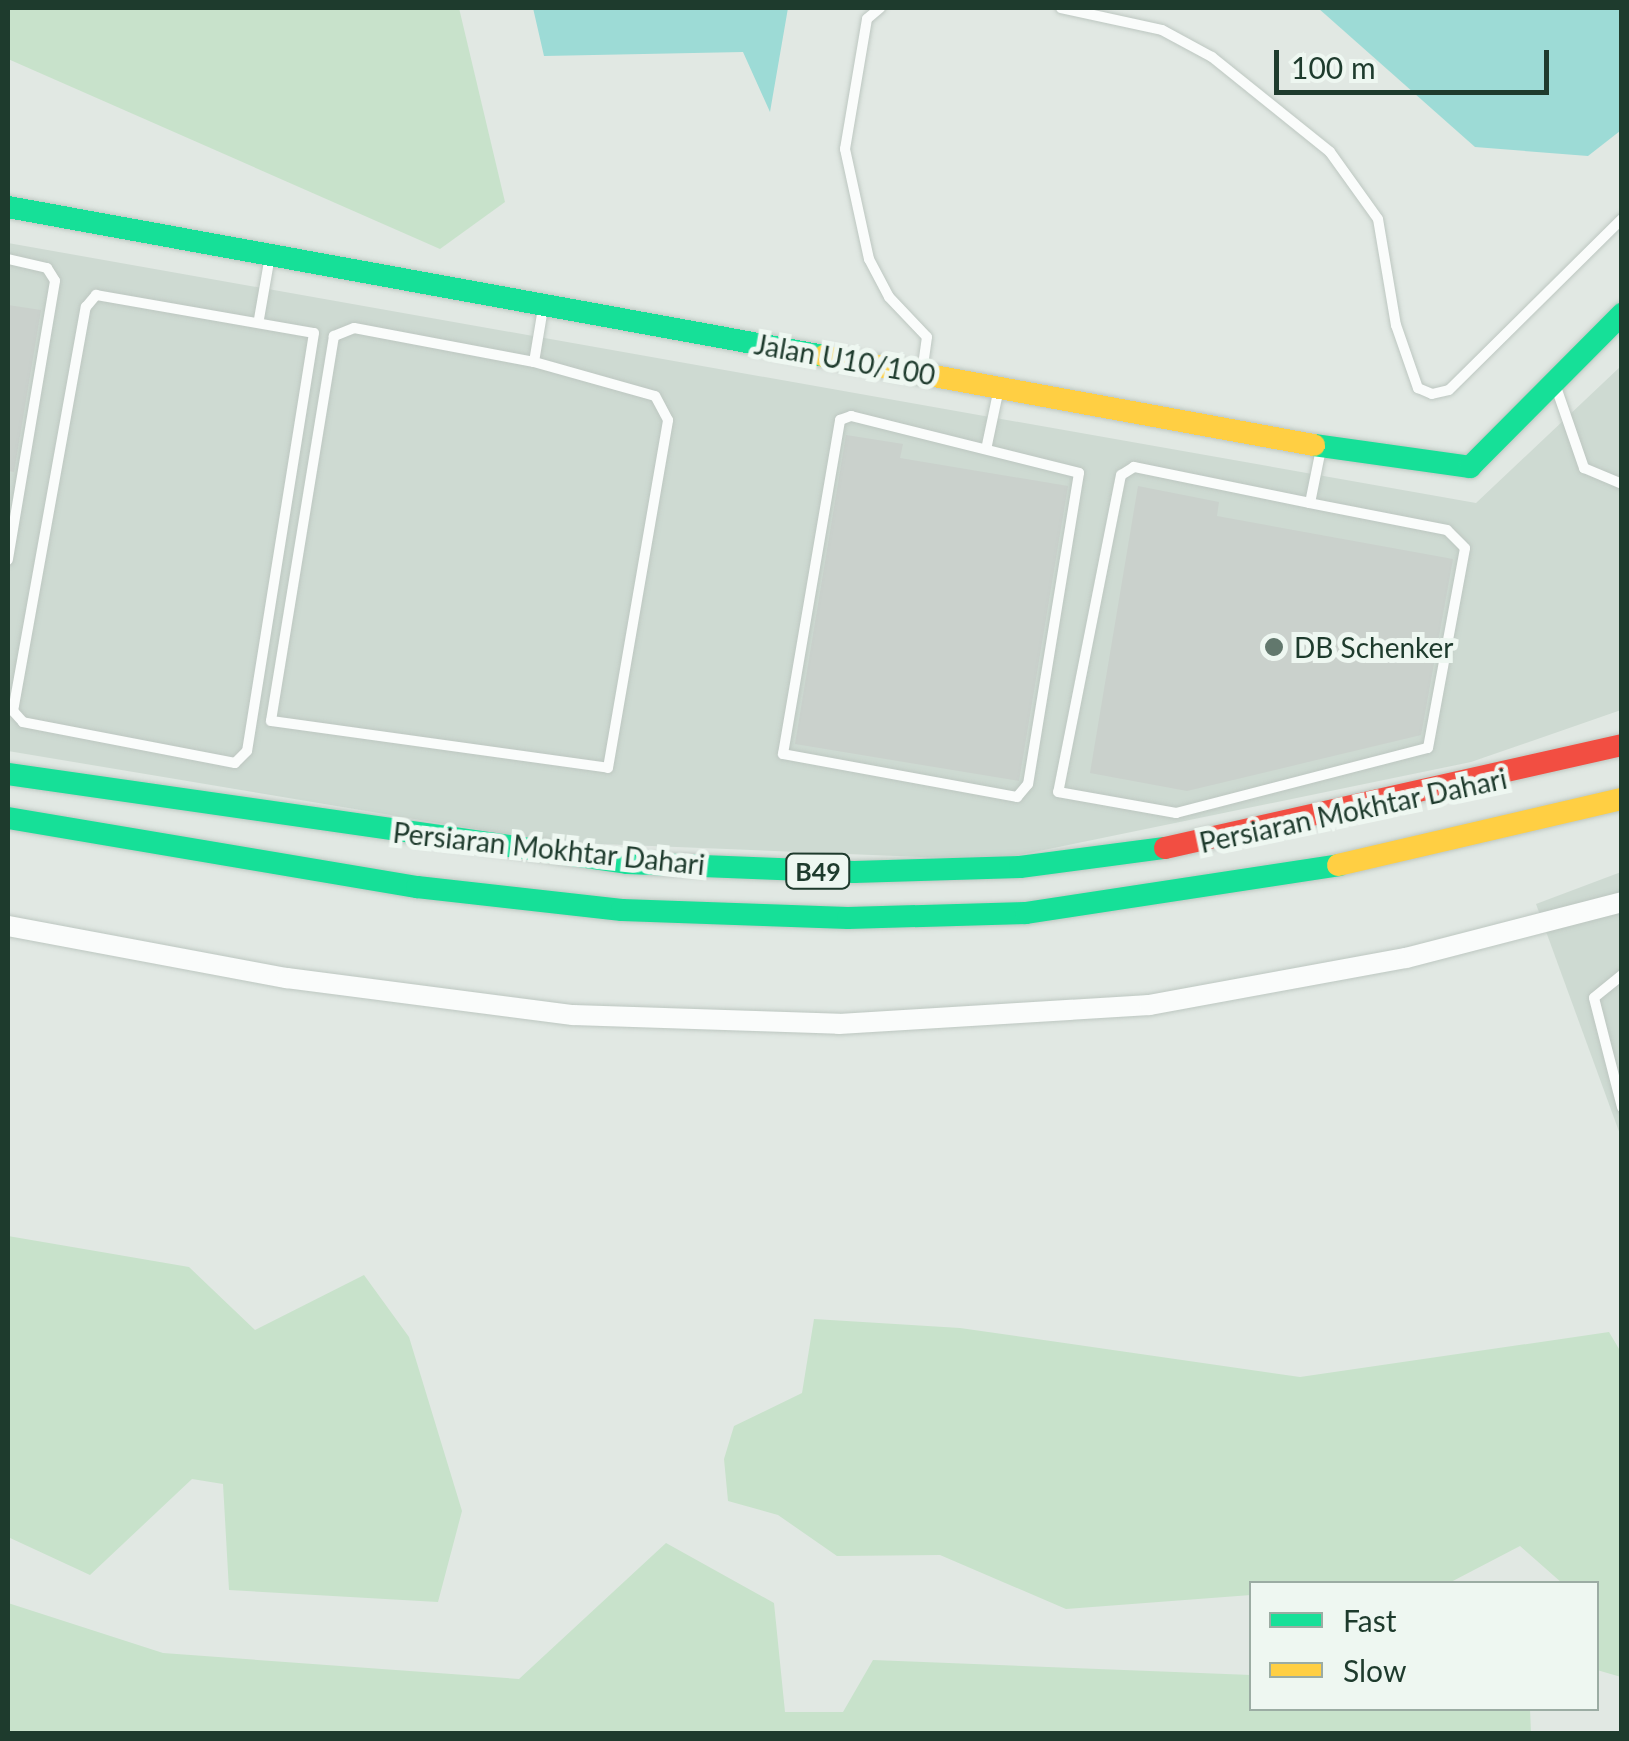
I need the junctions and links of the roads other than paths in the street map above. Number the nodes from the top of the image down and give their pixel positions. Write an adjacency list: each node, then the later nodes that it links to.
1 (880, 8): 11 (lane)
2 (1061, 8): 4 (lane)
3 (8, 207): 5 (main road, Jalan U10/100)
4 (1622, 219)
5 (270, 255): 7 (main road, Jalan U10/100); 9 (lane)
6 (8, 259): 18 (lane)
7 (544, 304): 10 (lane); 11 (main road, Jalan U10/100)
8 (1622, 314): 12 (main road, Jalan U10/100)
9 (258, 319): 9 (lane)
10 (534, 362): 10 (lane)
11 (922, 373): 13 (main road, Jalan U10/100)
12 (1554, 382): 15 (main road, Jalan U10/100); 16 (lane)
13 (1000, 388): 14 (lane); 15 (main road, Jalan U10/100)
14 (987, 445): 14 (lane)
15 (1321, 448): 17 (lane)
16 (1622, 484)
17 (1310, 503): 17 (lane)
18 (8, 560)
19 (1622, 744): 20 (main road, Persiaran Mokhtar Dahari / B49)
20 (8, 774)
21 (1622, 799): 22 (main road, Persiaran Mokhtar Dahari / B49)
22 (8, 818)
23 (1622, 902): 24 (street)
24 (8, 926)
25 (1622, 975): 26 (lane)
26 (1622, 1106)

